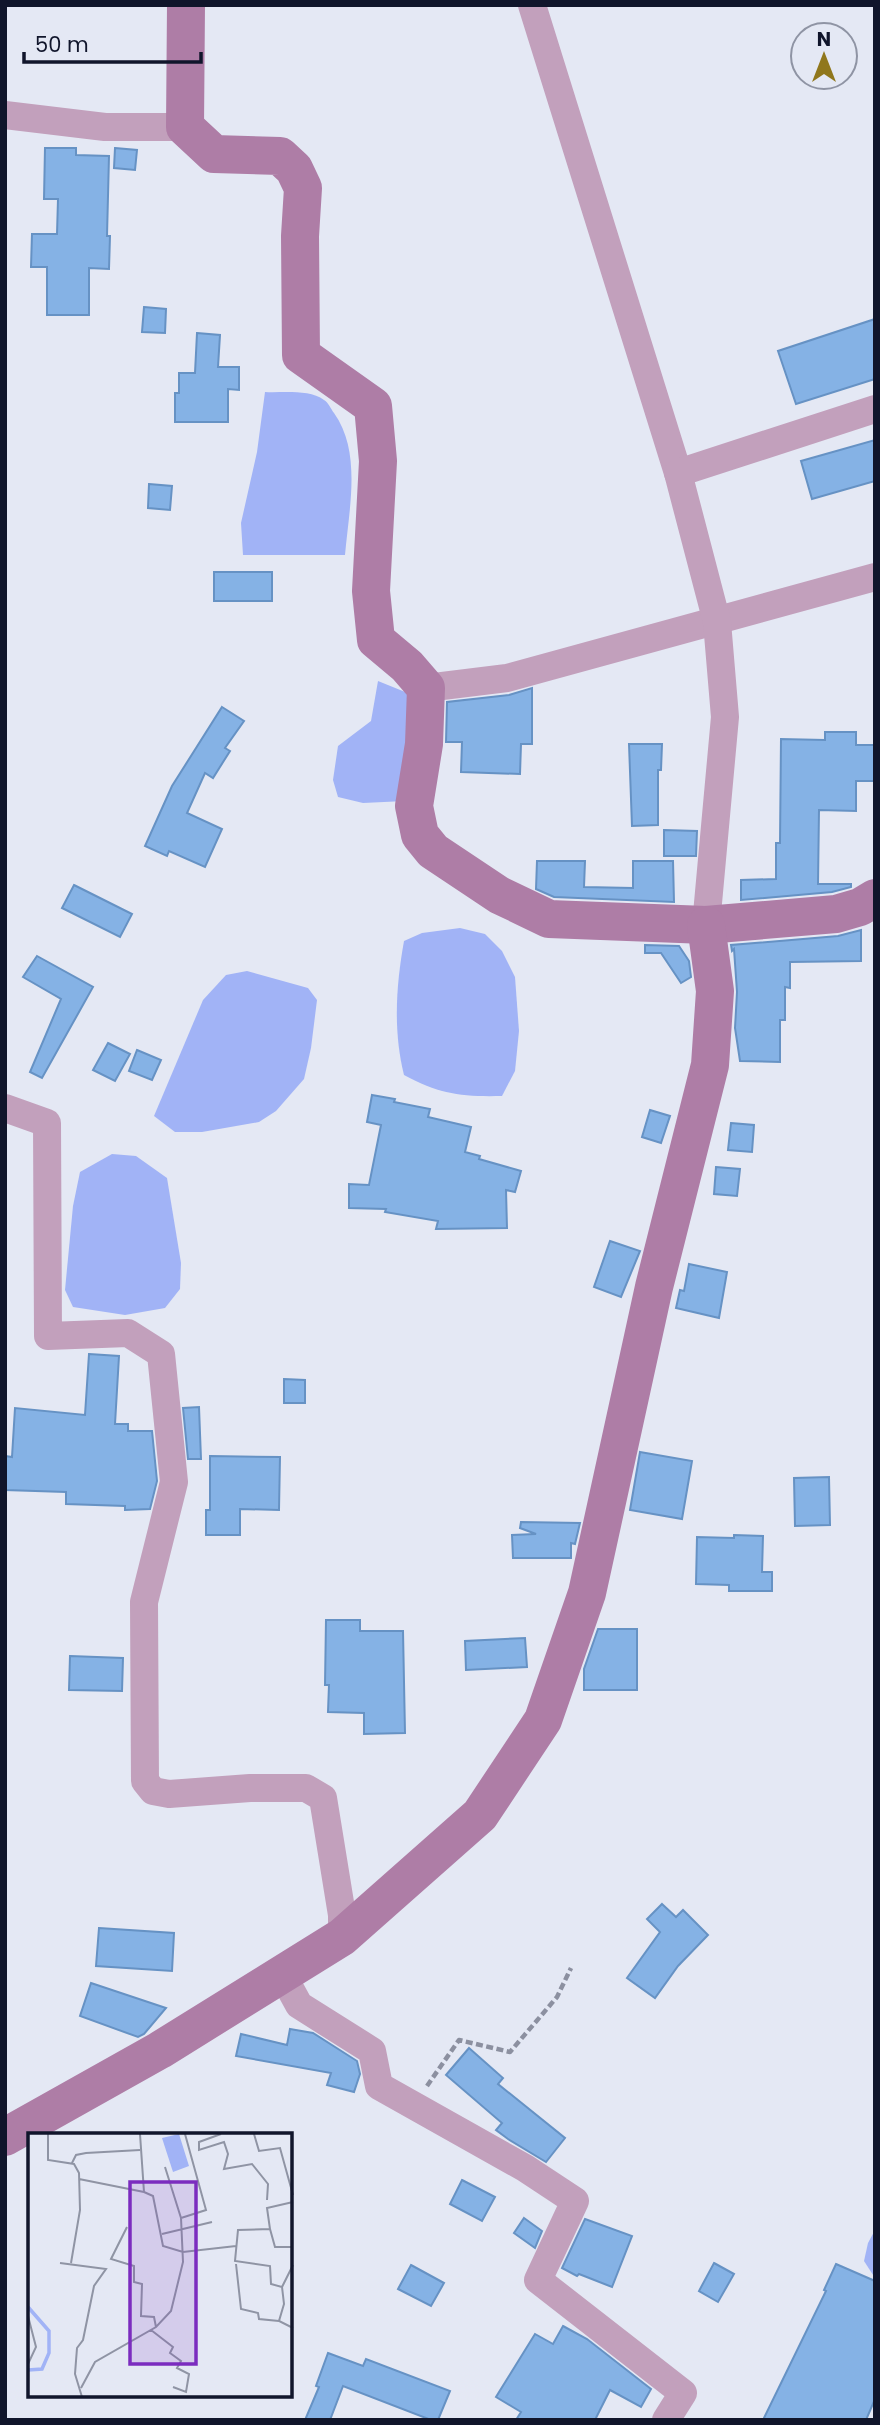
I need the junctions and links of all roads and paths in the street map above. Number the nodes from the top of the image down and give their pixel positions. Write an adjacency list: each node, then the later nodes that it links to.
1 (186, 5): 4 (street)
2 (532, 5): 6 (street)
3 (5, 115): 4 (street)
4 (185, 127): 9 (street)
5 (875, 409): 6 (street)
6 (678, 473): 8 (street)
7 (875, 576): 8 (street)
8 (717, 622): 9 (street); 11 (street)
9 (426, 688): 11 (street)
10 (875, 898): 11 (street)
11 (706, 925): 13 (street)
12 (5, 1108): 13 (street)
13 (342, 1937): 15 (street)
14 (571, 1968): 16 (path)
15 (282, 1974): 16 (street); 17 (street)
16 (415, 2104): 18 (street)
17 (5, 2137)
18 (666, 2420)

